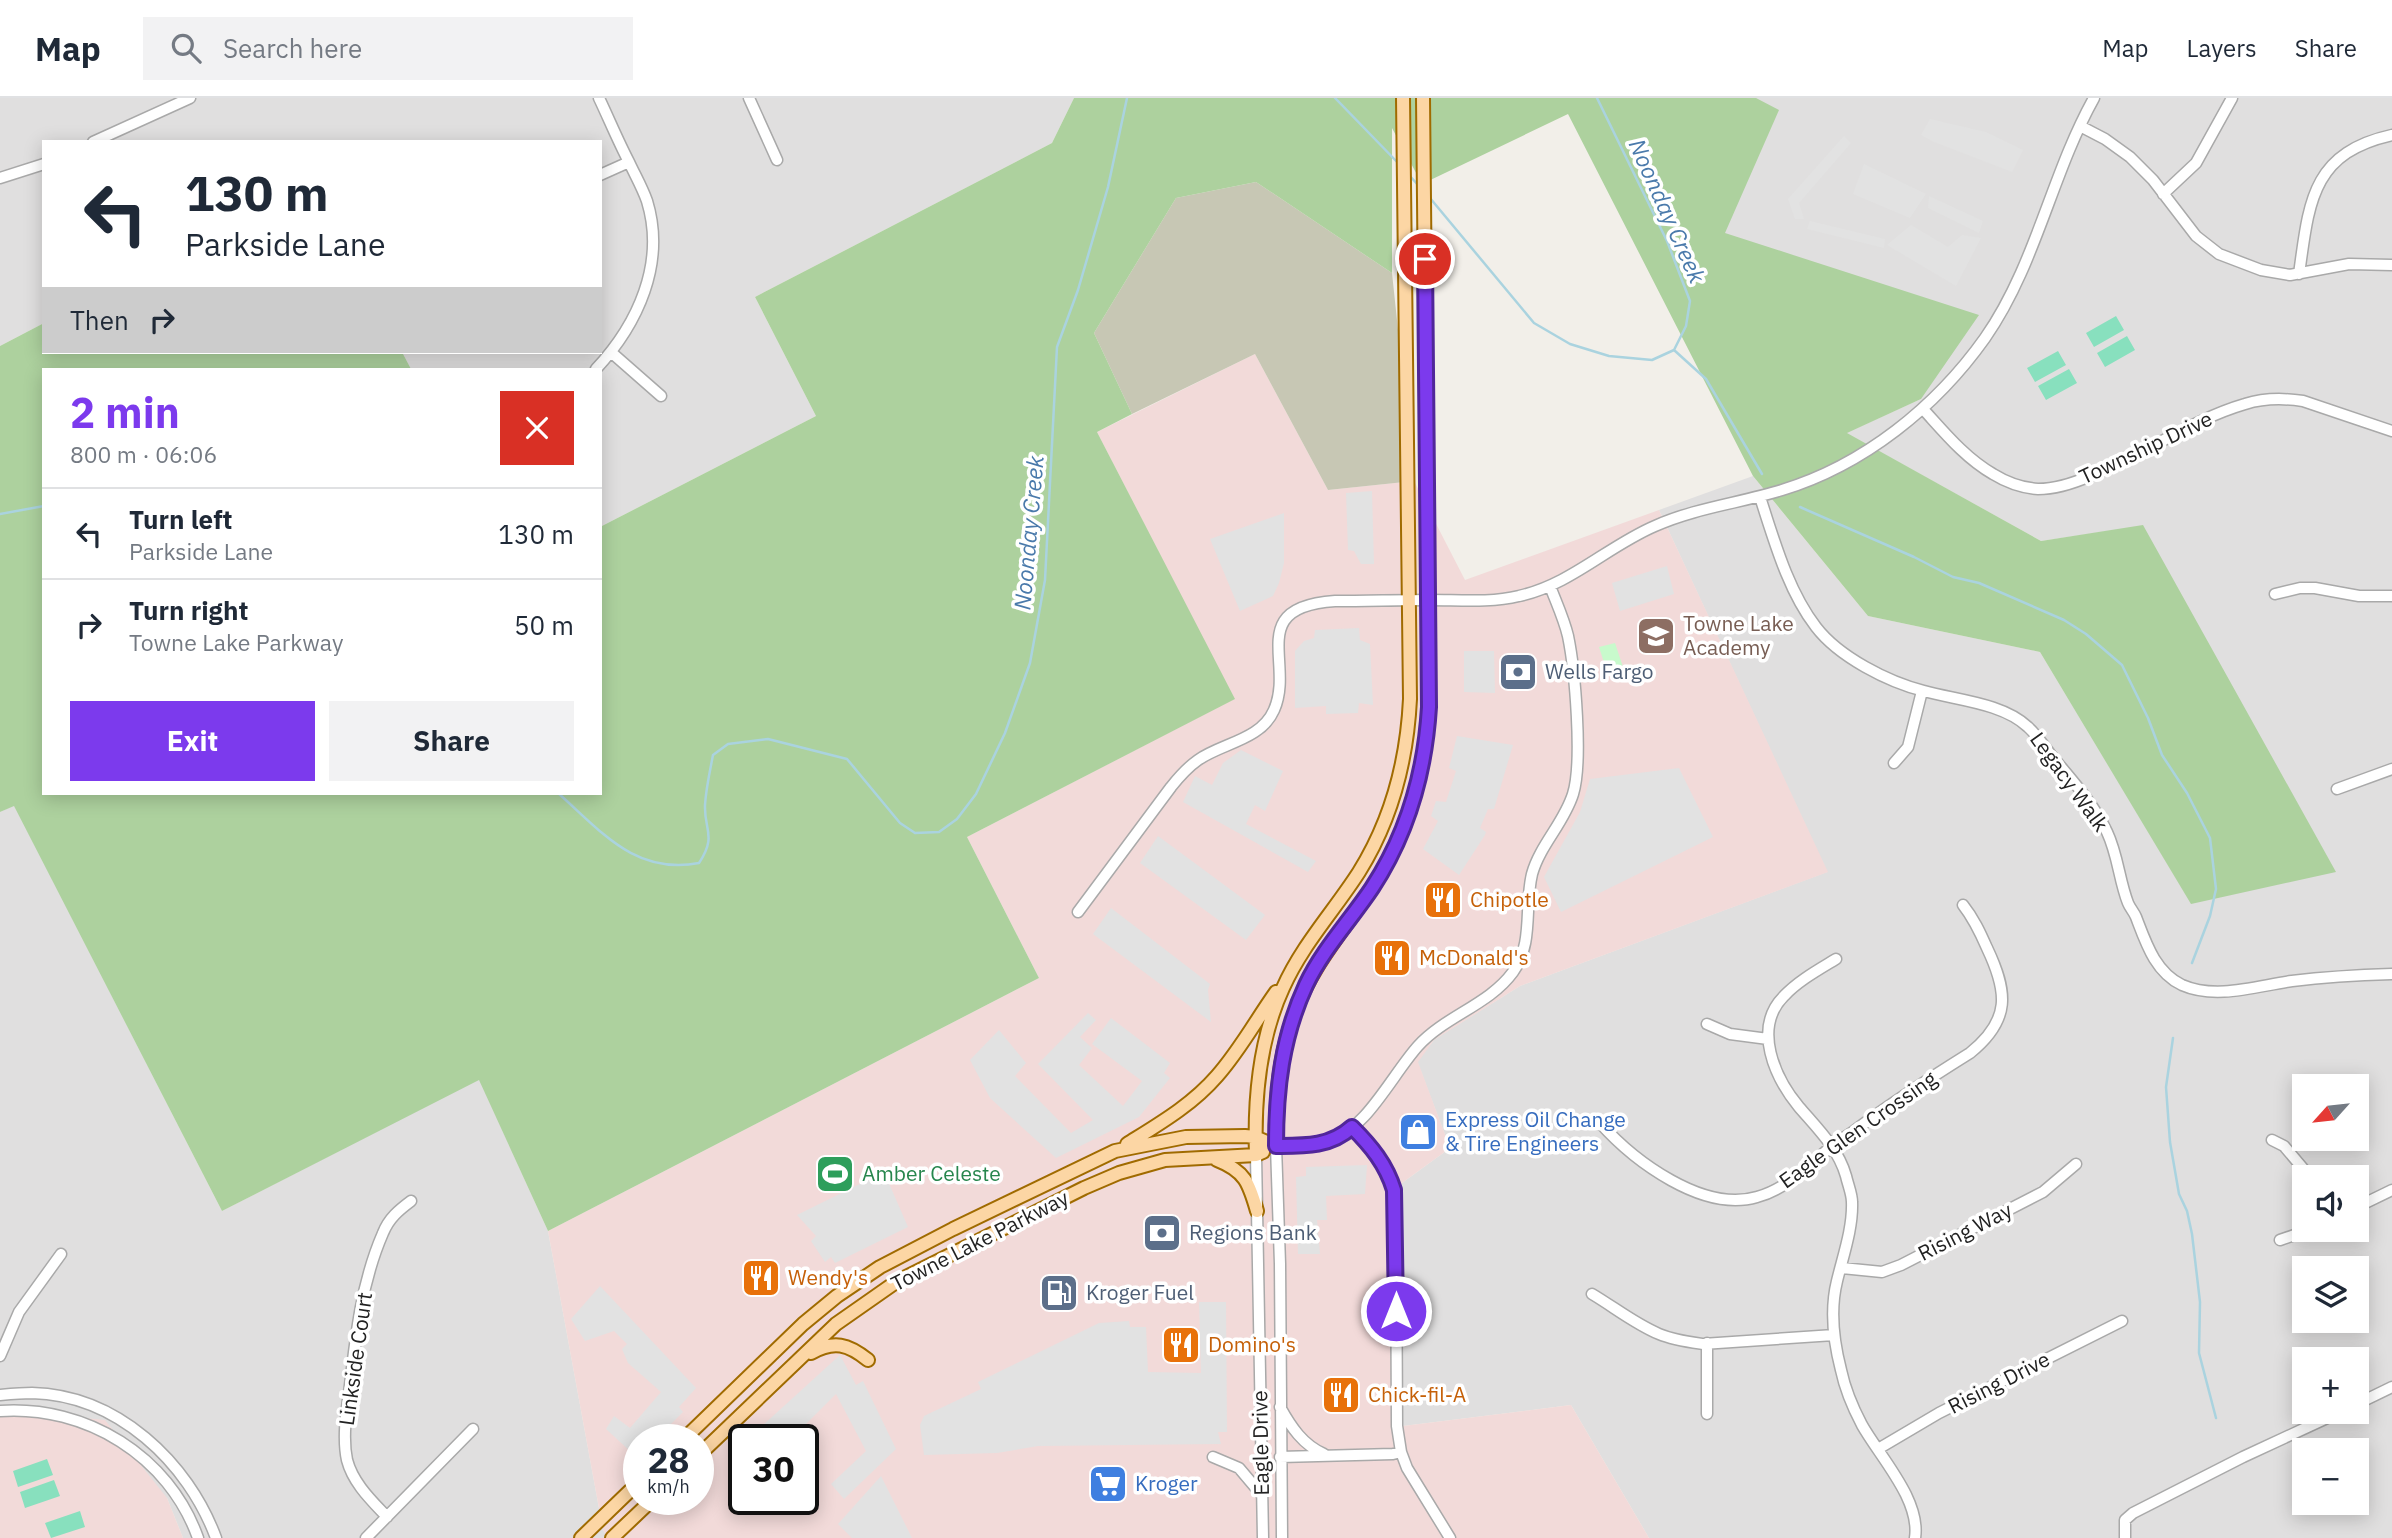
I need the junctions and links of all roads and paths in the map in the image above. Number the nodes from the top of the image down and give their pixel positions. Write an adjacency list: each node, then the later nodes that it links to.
1 (190, 98): 10 (street)
2 (599, 98): 12 (street)
3 (749, 98): 11 (street)
4 (1403, 98): 29 (main road)
5 (1423, 98): 28 (main road)
6 (2094, 98): 8 (street)
7 (2232, 98): 16 (street)
8 (2080, 126): 16 (street); 22 (street)
9 (2392, 135): 18 (street)
10 (97, 140)
11 (777, 160)
12 (628, 162): 14 (street); 19 (street)
13 (42, 165): 15 (street)
14 (602, 174)
15 (0, 178)
16 (2164, 194): 18 (street)
17 (2392, 265): 18 (street)
18 (2299, 274)
19 (612, 352): 20 (street); 21 (street)
20 (597, 368)
21 (660, 396)
22 (1923, 409): 23 (street, Township Drive); 24 (street)
23 (2392, 431)
24 (1760, 497): 25 (street); 30 (street, Legacy Walk)
25 (1550, 586): 28 (street); 42 (street)
26 (2275, 594): 27 (street)
27 (2392, 596)
28 (1428, 600): 29 (street); 45 (main road)
29 (1409, 601): 35 (street); 37 (main road)
30 (1922, 691): 31 (street); 38 (street, Legacy Walk)
31 (1894, 763)
32 (2392, 769): 33 (street)
33 (2337, 789)
34 (1963, 905): 46 (street, Eagle Glen Crossing)
35 (1078, 912)
36 (1836, 959): 40 (street)
37 (1294, 966): 43 (main road); 47 (main road)
38 (2392, 974)
39 (1707, 1024): 40 (street)
40 (1768, 1039): 46 (street)
41 (1600, 1123): 46 (street, Eagle Glen Crossing)
42 (1352, 1127): 45 (street); 78 (street)
43 (1255, 1137): 45 (main road, Towne Lake Parkway); 47 (main road, Towne Lake Parkway); 48 (main road, Eagle Drive)
44 (2272, 1140): 51 (street)
45 (1276, 1146): 48 (main road, Towne Lake Parkway); 70 (street, Eagle Drive)
46 (1831, 1146): 59 (street)
47 (1115, 1151): 73 (main road, Towne Lake Parkway)
48 (1256, 1155): 49 (main road, Towne Lake Parkway); 55 (street, Eagle Drive)
49 (1210, 1157): 55 (main road); 65 (main road, Towne Lake Parkway)
50 (2076, 1164): 59 (street, Rising Way)
51 (2300, 1165)
52 (2392, 1190): 54 (street)
53 (411, 1201): 85 (street, Linkside Court)
54 (2369, 1201)
55 (1257, 1211): 82 (street, Eagle Drive)
56 (2292, 1236): 57 (street)
57 (2280, 1240)
58 (61, 1254): 64 (street)
59 (1842, 1268): 62 (street)
60 (1592, 1294): 63 (street)
61 (2122, 1321): 77 (street, Rising Drive)
62 (1834, 1335): 63 (street); 77 (street)
63 (1707, 1343): 72 (street)
64 (0, 1356)
65 (798, 1360): 66 (main road); 76 (main road, Towne Lake Parkway)
66 (868, 1360)
67 (2392, 1387): 69 (street)
68 (0, 1394): 71 (street); 87 (street)
69 (2369, 1398)
70 (1280, 1407): 79 (street); 81 (street, Eagle Drive)
71 (1, 1411): 86 (street)
72 (1707, 1414)
73 (700, 1424)
74 (2315, 1424): 95 (street)
75 (473, 1429): 85 (street)
76 (714, 1441)
77 (1878, 1449): 94 (street)
78 (1401, 1452): 79 (street); 93 (street)
79 (1328, 1456): 81 (street)
80 (1213, 1457): 82 (street)
81 (1280, 1457): 92 (street, Eagle Drive)
82 (1262, 1496): 91 (street, Eagle Drive)
83 (623, 1497): 89 (main road)
84 (636, 1515): 90 (main road)
85 (387, 1517): 88 (street)
86 (198, 1538)
87 (216, 1538)
88 (366, 1538)
89 (581, 1538)
90 (612, 1538)
91 (1263, 1538)
92 (1283, 1538)
93 (1450, 1538)
94 (1915, 1538)
95 (2126, 1538)

